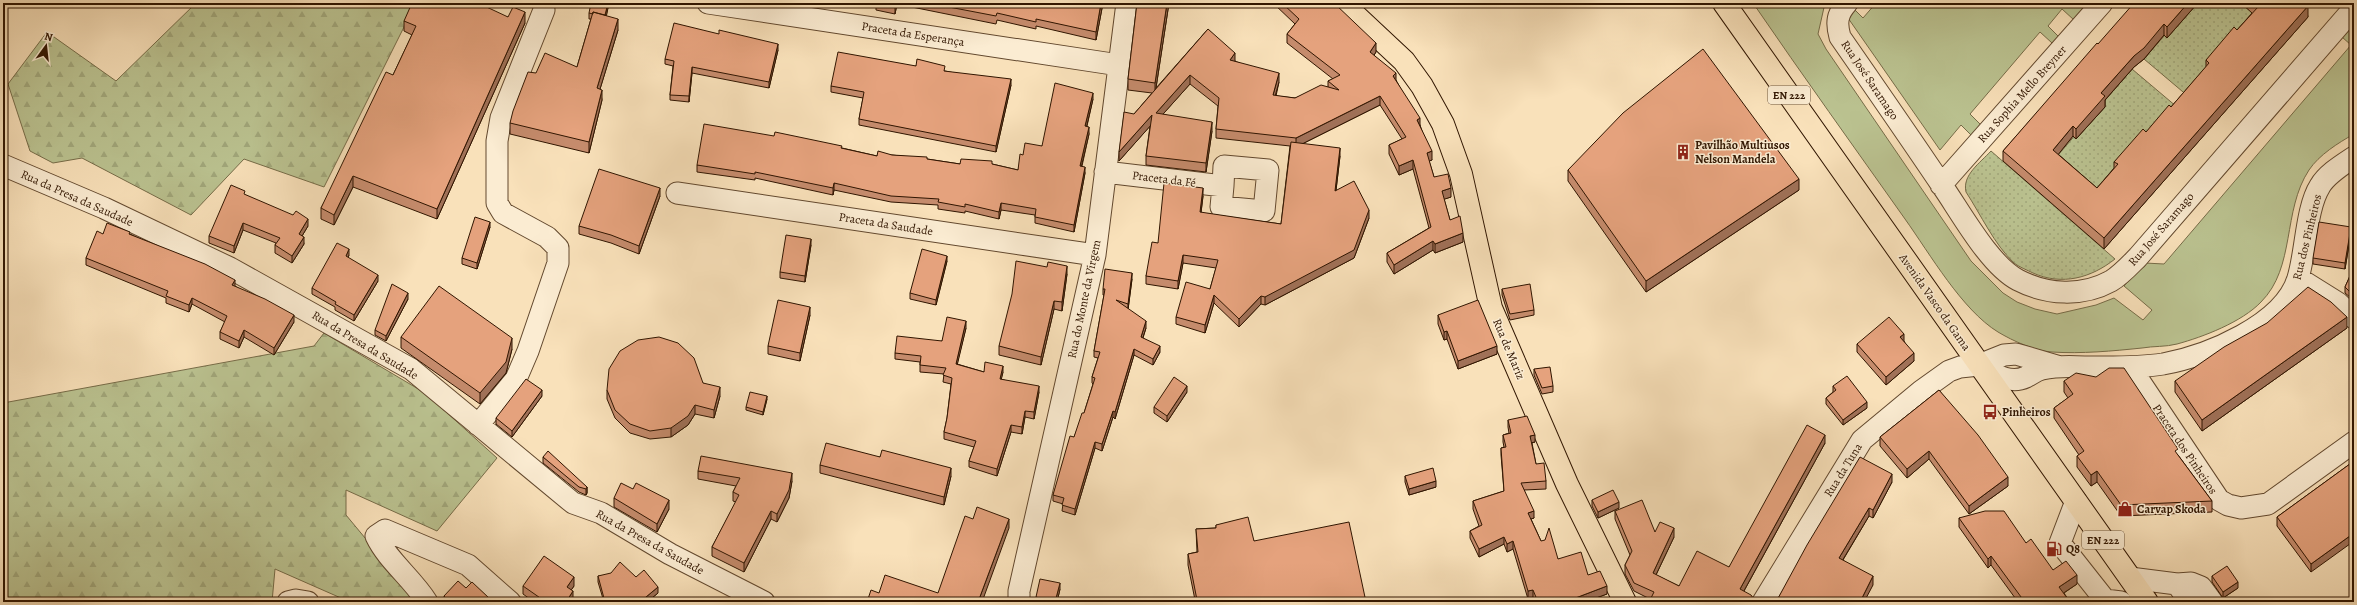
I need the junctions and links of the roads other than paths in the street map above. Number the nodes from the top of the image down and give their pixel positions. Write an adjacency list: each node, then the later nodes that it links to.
1 (708, 3): 9 (street, Praceta da Esperança)
2 (1127, 3): 9 (street, Rua do Monte da Virgem)
3 (1724, 3): 19 (main road, Avenida Vasco da Gama / EN 222)
4 (1847, 3): 13 (street, Rua José Saramago)
5 (2102, 3): 13 (street, Rua Sophia Mello Breyner)
6 (1348, 5): 32 (main road, Rua de Mariz)
7 (2354, 8): 13 (street, Rua José Saramago)
8 (544, 10): 21 (street)
9 (1119, 65): 12 (street, Rua do Monte da Virgem)
10 (2354, 157): 17 (street, Rua dos Pinheiros)
11 (3, 165): 21 (street, Rua da Presa da Saudade)
12 (1105, 172): 14 (street, Praceta da Fé); 16 (street, Rua do Monte da Virgem)
13 (1941, 184)
14 (1223, 186)
15 (676, 193): 16 (street, Praceta da Saudade)
16 (1095, 255): 26 (street, Rua do Monte da Virgem)
17 (2298, 278): 18 (street); 20 (street, Rua dos Pinheiros)
18 (2354, 318)
19 (1979, 365): 20 (street, Rua dos Pinheiros); 23 (main road, Avenida Vasco da Gama / EN 222); 33 (street, Rua da Tuna)
20 (2130, 367): 22 (street, Praceta dos Pinheiros)
21 (478, 424): 31 (street, Rua da Presa da Saudade)
22 (2354, 442)
23 (2076, 501): 24 (main road, Avenida Vasco da Gama / EN 222); 34 (street)
24 (2130, 578): 25 (street); 35 (main road, Avenida Vasco da Gama / EN 222)
25 (2177, 584): 36 (street); 37 (street)
26 (1017, 598)
27 (288, 602): 28 (street)
28 (308, 602)
29 (427, 602): 30 (street)
30 (510, 602)
31 (764, 602)
32 (1625, 602)
33 (1763, 602)
34 (2121, 602)
35 (2147, 602)
36 (2190, 602)
37 (2212, 602)

